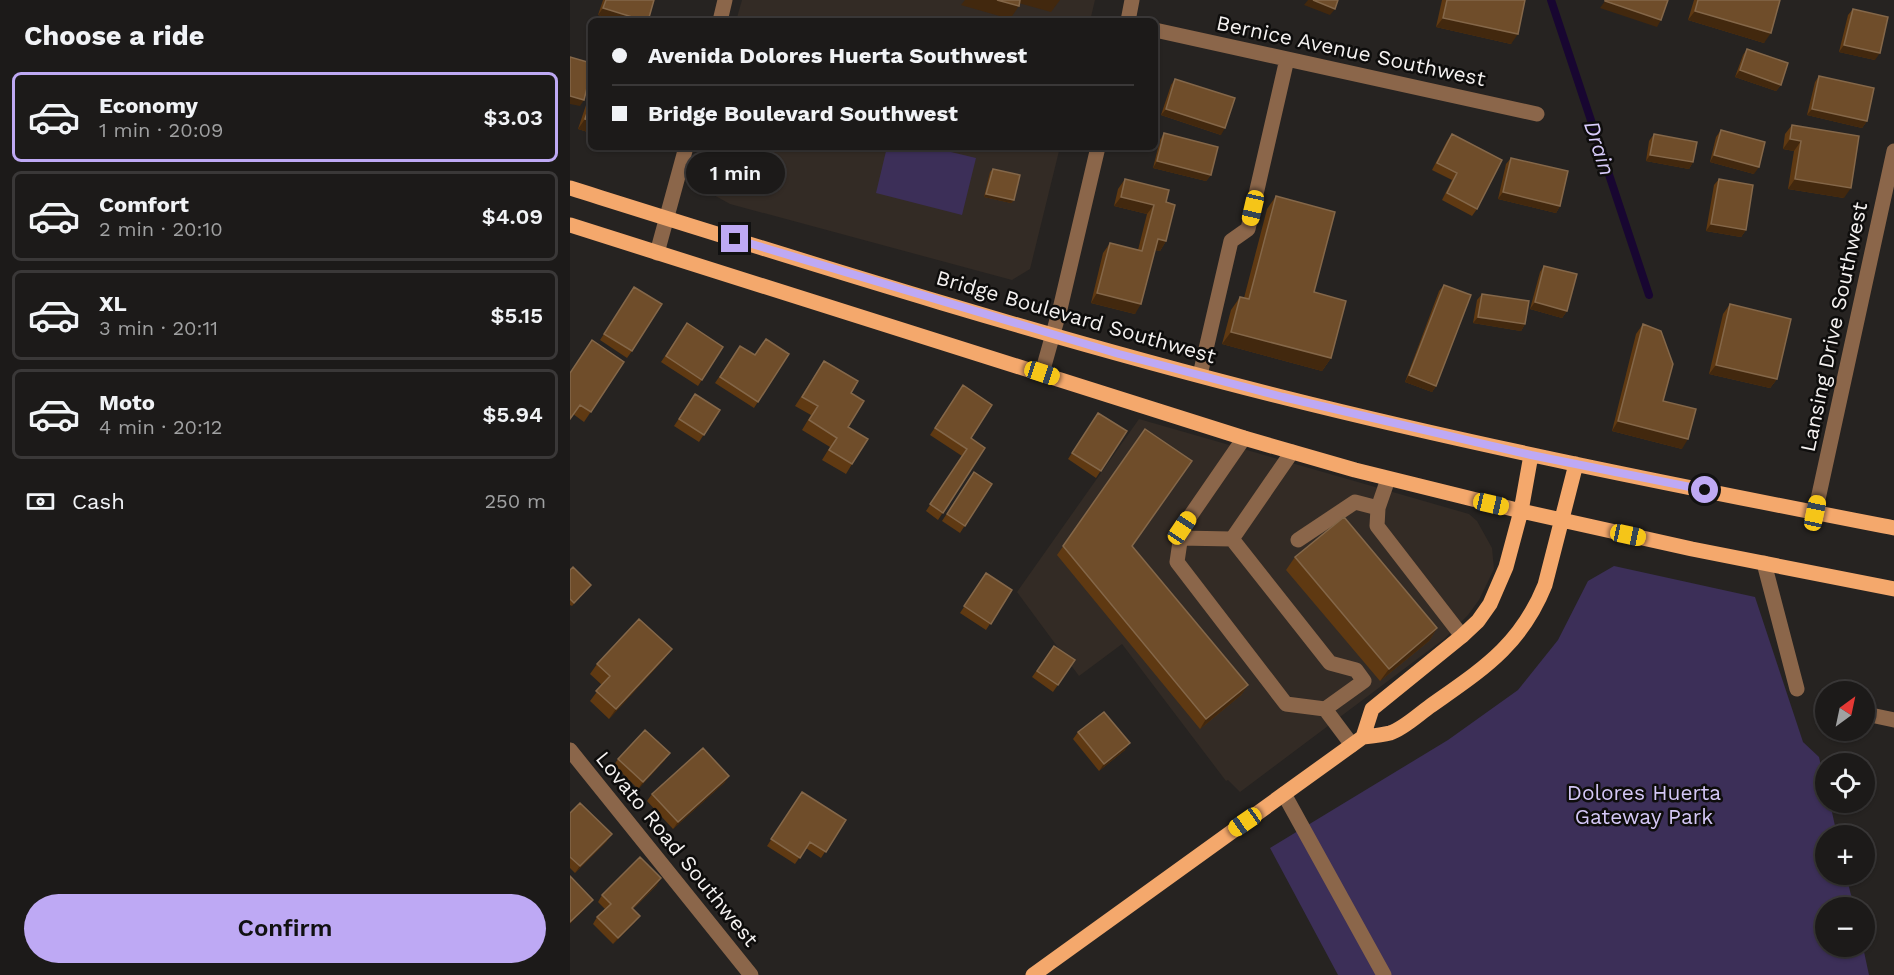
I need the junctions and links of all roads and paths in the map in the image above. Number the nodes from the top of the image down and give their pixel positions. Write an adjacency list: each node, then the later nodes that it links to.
1 (725, 0): 3 (street)
2 (1132, 0): 4 (street)
3 (721, 18)
4 (1129, 18)
5 (1158, 31): 6 (street, Bernice Avenue Southwest)
6 (1287, 58): 7 (street, Bernice Avenue Southwest); 17 (street)
7 (1537, 114)
8 (685, 150): 12 (street)
9 (1097, 150): 15 (street)
10 (1894, 151): 25 (street, Lansing Drive Southwest)
11 (570, 188): 12 (main road, Bridge Boulevard Southwest)
12 (667, 218): 14 (street); 15 (main road, Bridge Boulevard Southwest)
13 (570, 225): 14 (main road)
14 (657, 253): 16 (main road)
15 (1054, 335): 16 (street); 17 (main road, Bridge Boulevard Southwest)
16 (1042, 373): 18 (main road)
17 (1200, 375): 20 (main road, Bridge Boulevard Southwest)
18 (1244, 438): 19 (main road); 28 (street)
19 (1292, 452): 22 (main road); 29 (street)
20 (1531, 455): 21 (main road, Bridge Boulevard Southwest); 24 (main road)
21 (1576, 464): 25 (main road, Bridge Boulevard Southwest); 26 (main road)
22 (1388, 479): 23 (street); 24 (main road)
23 (1378, 508): 30 (street); 33 (street)
24 (1521, 511): 26 (main road); 33 (main road)
25 (1815, 513): 27 (main road, Bridge Boulevard Southwest)
26 (1562, 520): 31 (main road); 38 (main road)
27 (1894, 528)
28 (1180, 538): 29 (street); 35 (street)
29 (1232, 539): 35 (street)
30 (1298, 540)
31 (1764, 563): 32 (main road); 34 (street)
32 (1894, 589)
33 (1462, 636): 38 (main road)
34 (1797, 689)
35 (1325, 709): 38 (street)
36 (1875, 716): 37 (street)
37 (1894, 720)
38 (1357, 741): 40 (main road)
39 (570, 750): 41 (street, Lovato Road Southwest)
40 (1284, 794): 42 (main road); 43 (street)
41 (751, 975)
42 (1033, 975)
43 (1384, 975)

